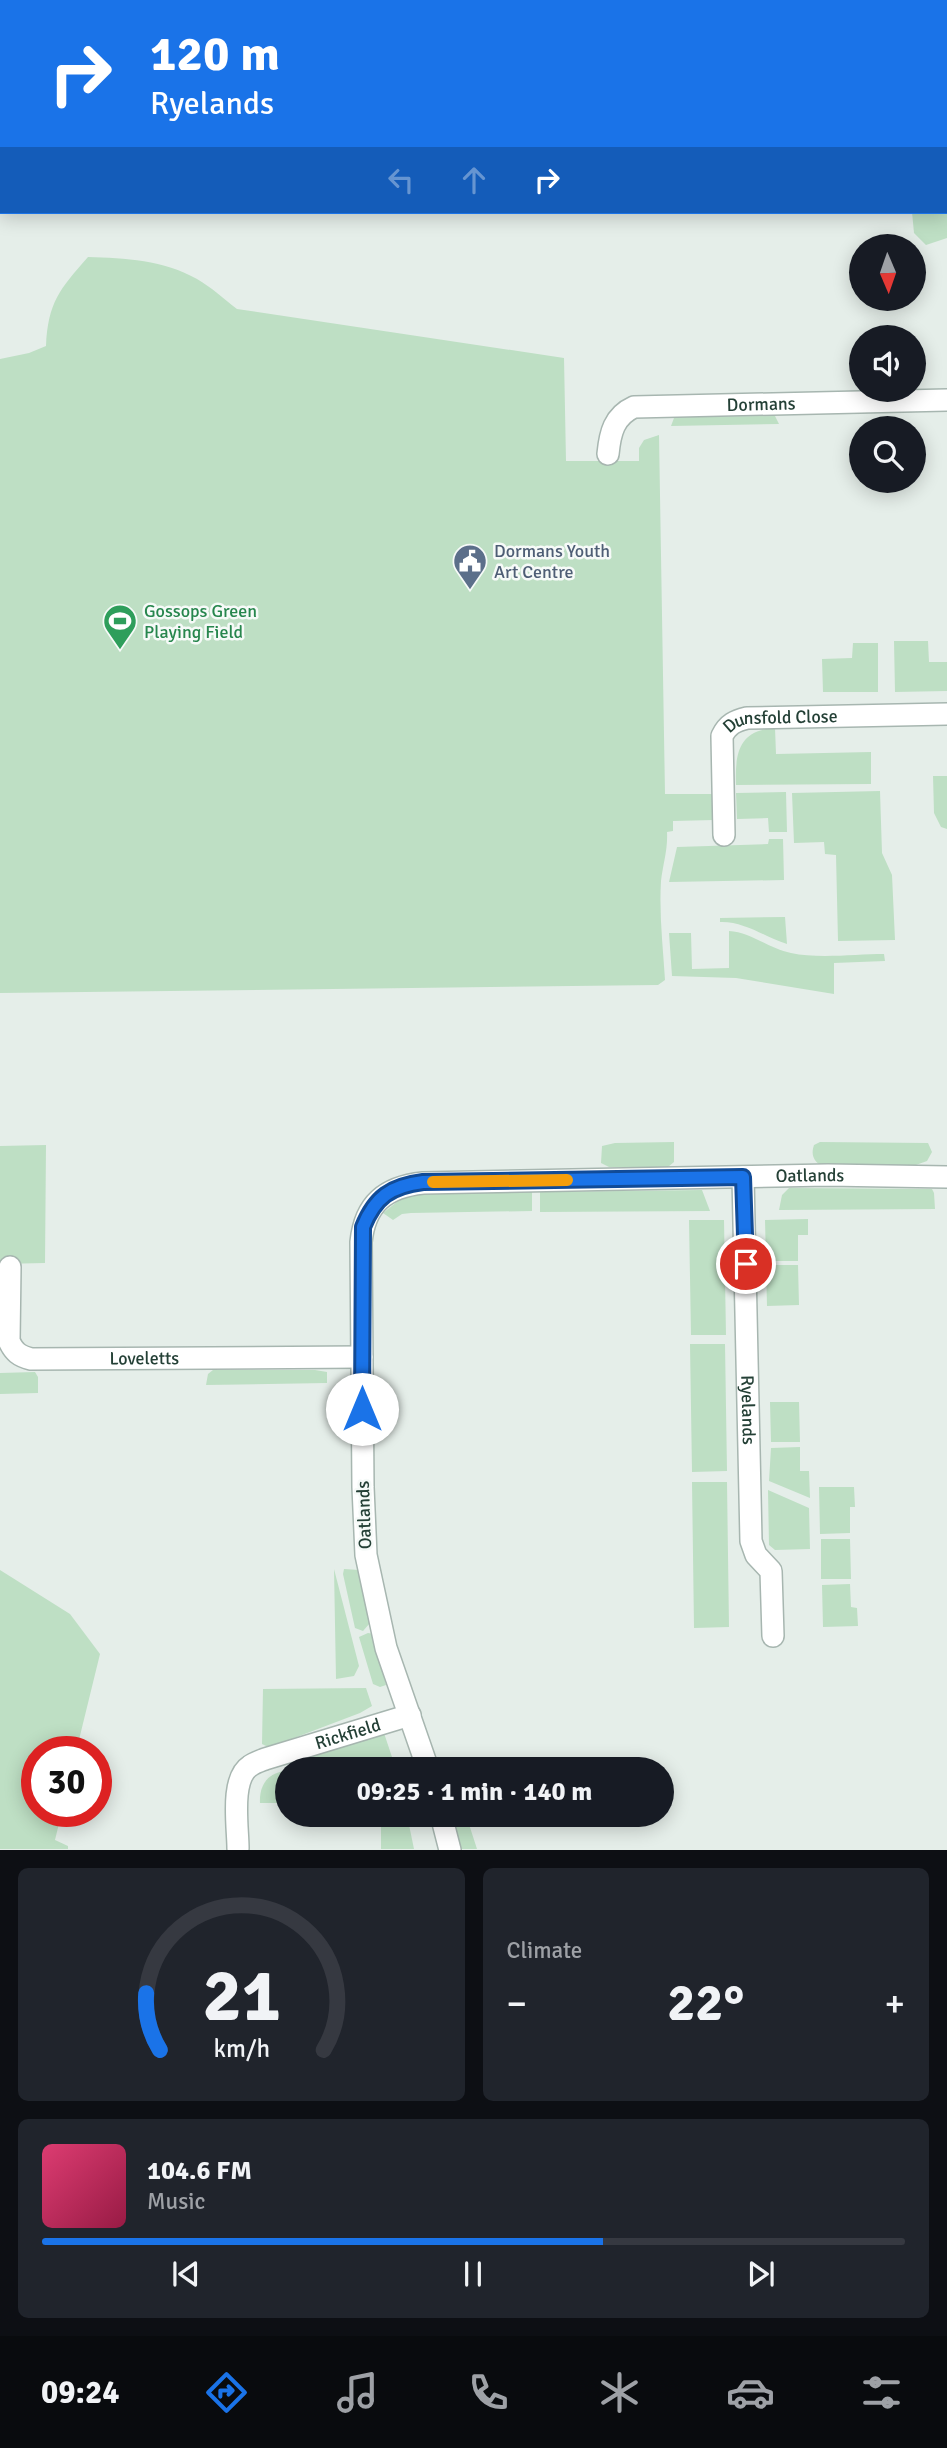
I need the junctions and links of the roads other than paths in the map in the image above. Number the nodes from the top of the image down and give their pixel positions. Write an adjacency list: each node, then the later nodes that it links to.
1 (947, 400): 2 (street, Dormans)
2 (608, 454)
3 (947, 714): 4 (street, Dunsfold Close)
4 (724, 835)
5 (743, 1177): 6 (street, Oatlands); 8 (street, Oatlands); 9 (street, Ryelands)
6 (947, 1177)
7 (10, 1267): 8 (street, Loveletts)
8 (362, 1357): 10 (street, Oatlands)
9 (773, 1636)
10 (410, 1715): 11 (street, Oatlands); 13 (street, Rickfield)
11 (424, 1757)
12 (445, 1827): 14 (street)
13 (239, 1848)
14 (450, 1850)

